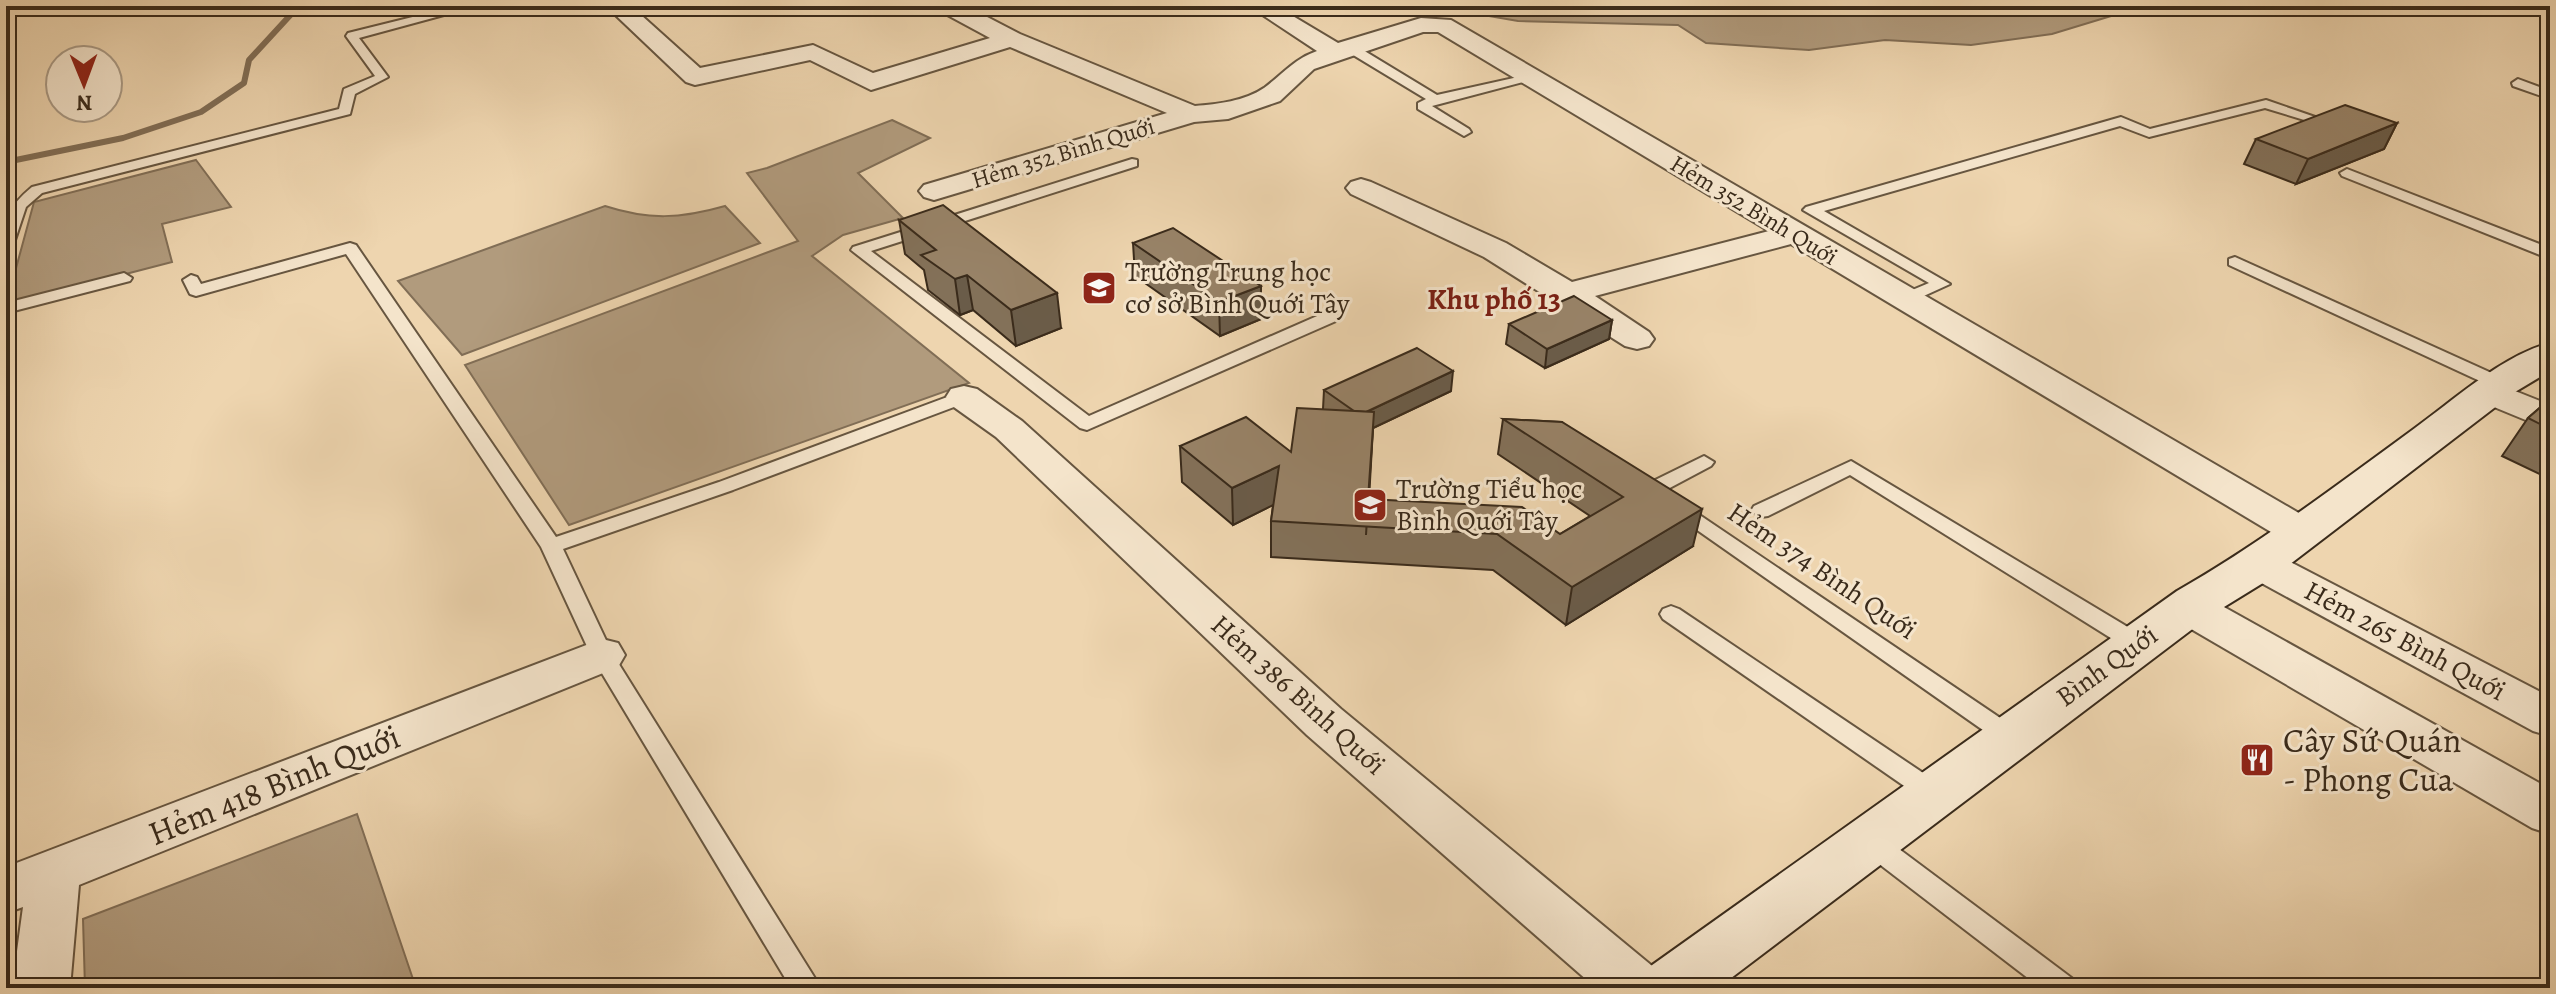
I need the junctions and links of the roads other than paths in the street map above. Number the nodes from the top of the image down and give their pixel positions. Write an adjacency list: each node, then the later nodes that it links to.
1 (471, 6): 20 (lane)
2 (617, 6): 5 (street)
3 (948, 6): 5 (street, Hẻm 352 Bình Quới)
4 (1260, 6): 6 (street)
5 (1011, 39): 11 (street, Hẻm 352 Bình Quới)
6 (1342, 50): 7 (street, Hẻm 352 Bình Quới); 10 (lane); 11 (street, Hẻm 352 Bình Quới)
7 (1532, 78): 10 (lane); 19 (street, Hẻm 352 Bình Quới)
8 (2518, 83): 9 (lane)
9 (2550, 95)
10 (1435, 99): 13 (lane)
11 (1192, 114): 14 (street, Hẻm 352 Bình Quới)
12 (2311, 118): 26 (lane)
13 (1464, 132)
14 (1093, 142): 15 (street); 18 (street, Hẻm 352 Bình Quới)
15 (1132, 163): 28 (lane)
16 (2347, 173): 21 (lane)
17 (1361, 188): 25 (street)
18 (934, 191)
19 (1793, 234): 25 (street); 26 (street, Hẻm 352 Bình Quới)
20 (6, 243)
21 (2550, 254)
22 (2235, 262): 30 (lane)
23 (124, 278): 27 (lane)
24 (191, 280): 36 (lane)
25 (1568, 293): 29 (street)
26 (1904, 300): 35 (street, Hẻm 352 Bình Quới)
27 (6, 308)
28 (1330, 317)
29 (1637, 339)
30 (2526, 372): 32 (street); 35 (main road, Bình Quới)
31 (964, 397): 36 (lane); 50 (street, Hẻm 386 Bình Quới)
32 (2550, 419)
33 (1704, 462): 43 (lane, Hẻm 374 Bình Quới)
34 (1761, 511): 40 (lane)
35 (2301, 532): 37 (main road, Bình Quới)
36 (551, 546): 41 (lane)
37 (2260, 564): 38 (main road, Bình Quới); 42 (street, Hẻm 265 Bình Quới)
38 (2190, 608): 40 (main road, Bình Quới); 45 (street)
39 (1671, 614): 44 (lane)
40 (2138, 644): 43 (main road, Bình Quới)
41 (602, 655): 47 (street, Hẻm 418 Bình Quới); 49 (lane)
42 (2550, 718)
43 (2009, 736): 44 (main road, Bình Quới)
44 (1932, 792): 46 (main road, Bình Quới)
45 (2550, 814)
46 (1867, 840): 51 (main road, Bình Quới); 52 (lane)
47 (30, 881): 48 (street, Hẻm 418 Bình Quới)
48 (41, 988)
49 (807, 988)
50 (1637, 988)
51 (1670, 988)
52 (2063, 988)

